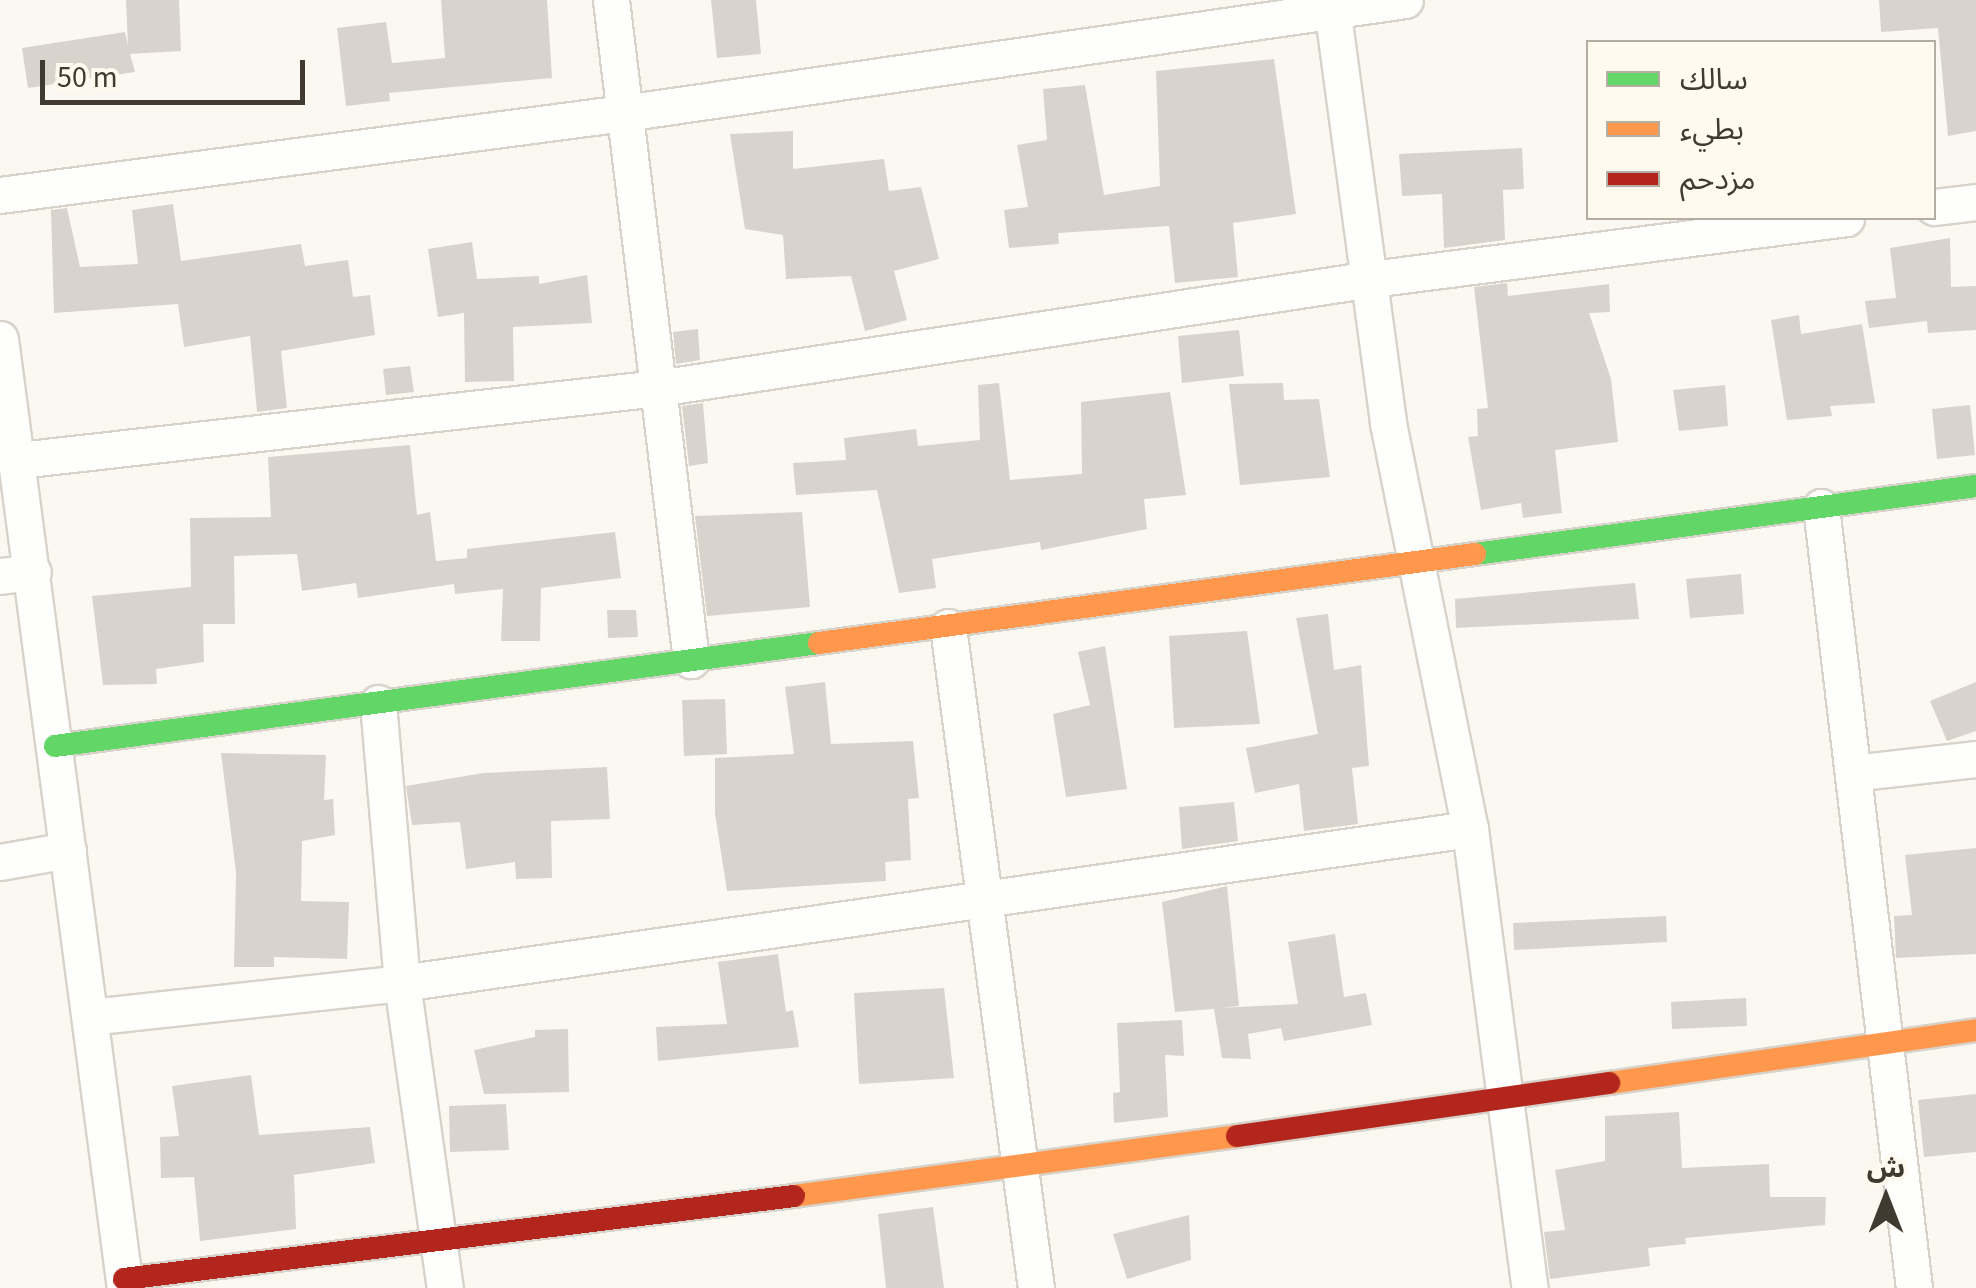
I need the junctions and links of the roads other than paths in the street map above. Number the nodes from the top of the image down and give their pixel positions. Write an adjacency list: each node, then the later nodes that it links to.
1 (610, 0): 4 (street)
2 (1405, 0): 3 (street)
3 (1332, 4): 4 (street); 9 (street)
4 (624, 113): 5 (street); 11 (street)
5 (0, 194)
6 (1976, 202): 7 (street)
7 (1936, 207)
8 (1830, 220): 9 (street)
9 (1371, 279): 11 (street); 15 (street)
10 (0, 340): 12 (street)
11 (658, 388): 12 (street); 18 (street)
12 (19, 460): 16 (street)
13 (1976, 486): 14 (street)
14 (1820, 507): 15 (street); 22 (street)
15 (1416, 561): 17 (street); 23 (street)
16 (16, 574): 20 (street)
17 (948, 627): 18 (street); 26 (street)
18 (691, 660): 19 (street)
19 (378, 703): 20 (street); 27 (street)
20 (55, 746): 24 (street)
21 (1976, 758): 22 (street)
22 (1852, 773): 30 (street)
23 (1470, 829): 26 (street); 31 (street)
24 (68, 850): 25 (street); 28 (street)
25 (0, 862)
26 (985, 901): 27 (street); 32 (street)
27 (402, 983): 28 (street); 33 (street)
28 (90, 1017): 34 (street)
29 (1976, 1030): 30 (street)
30 (1888, 1041): 31 (street); 38 (street)
31 (1506, 1101): 32 (street); 37 (street)
32 (1025, 1167): 33 (street); 36 (street)
33 (438, 1240): 34 (street); 35 (street)
34 (125, 1284)
35 (445, 1288)
36 (1036, 1288)
37 (1530, 1288)
38 (1914, 1288)

